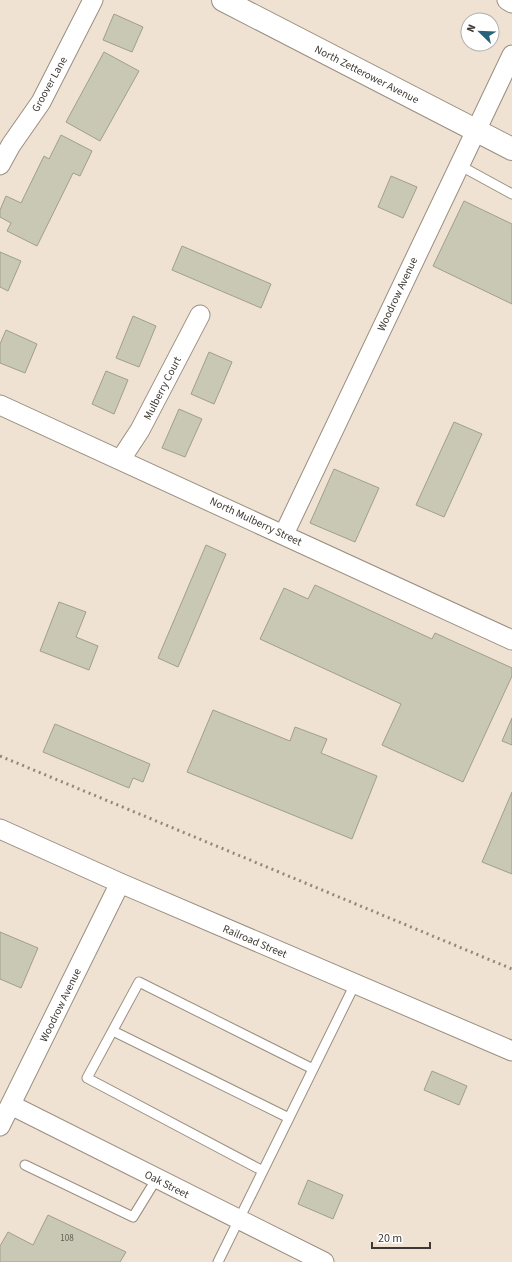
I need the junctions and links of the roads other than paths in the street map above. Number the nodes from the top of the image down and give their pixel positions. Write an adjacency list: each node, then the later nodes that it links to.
1 (93, 0): 8 (street, Groover Lane)
2 (223, 0): 6 (street, North Zetterower Avenue)
3 (507, 0): 4 (street)
4 (512, 3)
5 (512, 56): 6 (street, Woodrow Avenue)
6 (476, 130): 7 (street, North Zetterower Avenue); 9 (street, Woodrow Avenue)
7 (512, 149)
8 (0, 165)
9 (459, 165): 10 (lane); 14 (street, Woodrow Avenue)
10 (512, 194)
11 (200, 315): 13 (street, Mulberry Court)
12 (0, 405): 13 (street, North Mulberry Street)
13 (121, 459): 14 (street, North Mulberry Street)
14 (284, 534): 15 (street, North Mulberry Street)
15 (512, 640)
16 (0, 829): 17 (street, Railroad Street)
17 (120, 883): 18 (street, Railroad Street); 22 (street, Woodrow Avenue)
18 (355, 984): 20 (street, Railroad Street); 21 (lane)
19 (113, 1031): 21 (lane); 23 (lane); 26 (lane)
20 (512, 1051)
21 (313, 1069): 23 (lane)
22 (11, 1105): 24 (street, Woodrow Avenue); 27 (street, Oak Street)
23 (289, 1118): 26 (lane)
24 (0, 1126)
25 (25, 1165): 27 (lane)
26 (263, 1171): 28 (lane)
27 (157, 1178): 28 (street, Oak Street)
28 (239, 1220): 29 (lane); 30 (street, Oak Street)
29 (218, 1262)
30 (324, 1262)

